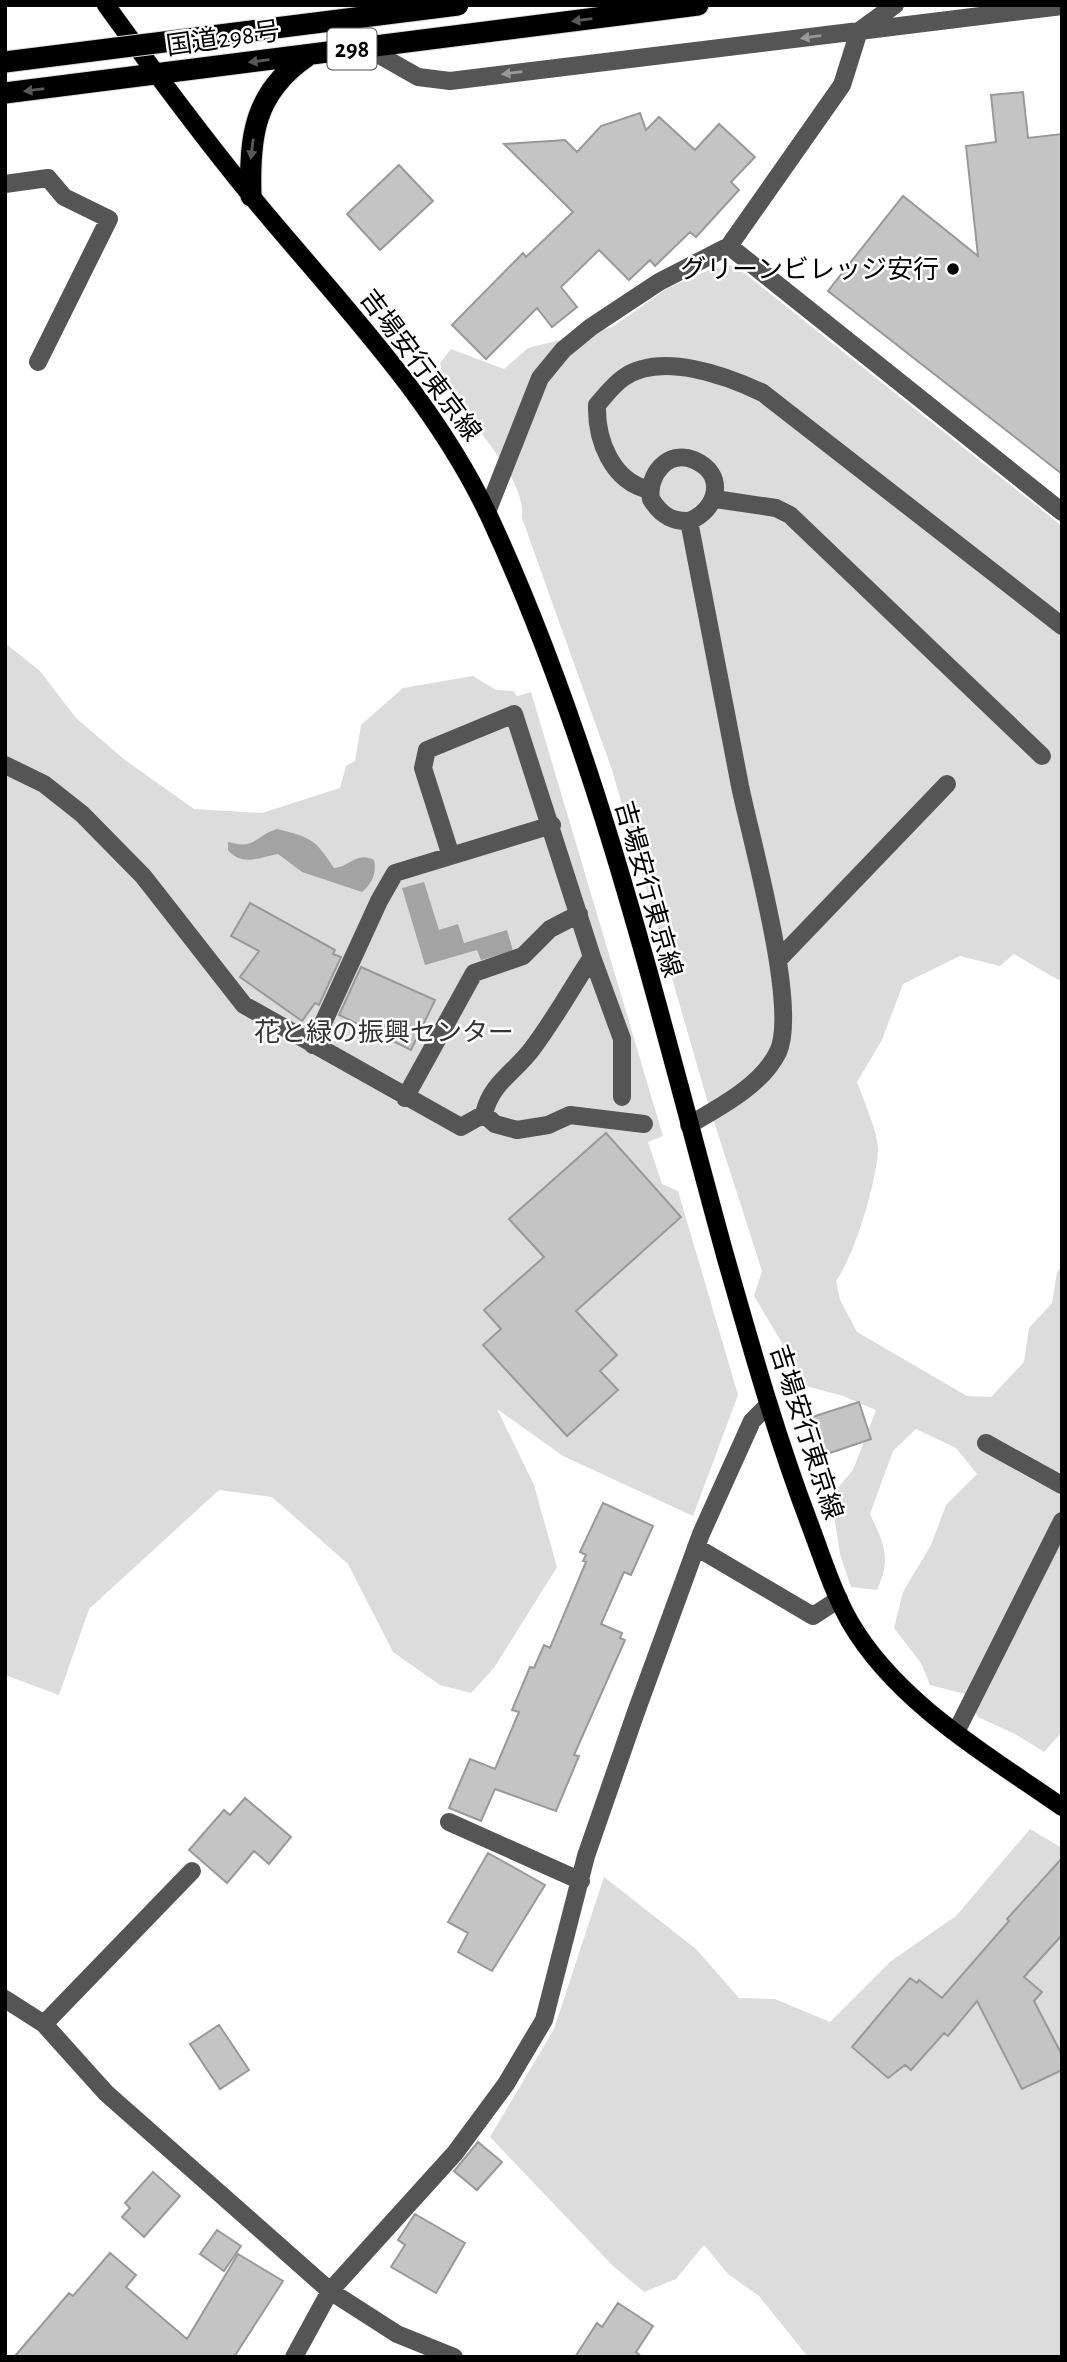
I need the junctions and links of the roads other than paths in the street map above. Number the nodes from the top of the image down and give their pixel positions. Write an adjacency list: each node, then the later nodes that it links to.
1 (106, 5): 10 (main road, 吉場安行東京線)
2 (458, 5): 9 (highway, bridge)
3 (698, 5): 7 (highway, 国道298号 / 298, one-way to 7)
4 (895, 5): 6 (street)
5 (1062, 6): 6 (street)
6 (859, 31): 7 (street, one-way to 7); 14 (street)
7 (367, 48): 8 (highway, 国道298号 / 298)
8 (310, 54): 10 (highway, 国道298号 / 298, one-way to 10); 13 (highway, one-way to 13)
9 (5, 62)
10 (158, 75): 11 (highway, 国道298号 / 298, one-way to 11); 13 (main road, 吉場安行東京線)
11 (5, 93)
12 (5, 184): 15 (street)
13 (251, 196): 19 (main road, 吉場安行東京線)
14 (729, 246): 18 (street); 19 (street)
15 (38, 362)
16 (650, 490): 17 (street); 20 (street); 21 (street)
17 (715, 499): 20 (street); 22 (street)
18 (1060, 507)
19 (488, 512): 35 (main road, 吉場安行東京線)
20 (689, 521): 29 (street)
21 (1062, 626)
22 (1042, 756)
23 (5, 765): 30 (street)
24 (947, 784): 29 (street)
25 (552, 825): 26 (street); 26 (street); 27 (street)
26 (451, 856): 30 (street)
27 (579, 914): 28 (street); 32 (street)
28 (592, 957): 31 (street); 33 (street)
29 (778, 960): 35 (street)
30 (313, 1045): 32 (street)
31 (622, 1097)
32 (405, 1098): 33 (street)
33 (484, 1114): 34 (street)
34 (644, 1124)
35 (690, 1125): 36 (main road, 吉場安行東京線)
36 (767, 1406): 40 (street); 41 (main road, 吉場安行東京線)
37 (986, 1443): 38 (street)
38 (1062, 1485)
39 (1062, 1521): 42 (street)
40 (696, 1547): 41 (street); 46 (street)
41 (839, 1599): 42 (main road, 吉場安行東京線)
42 (956, 1732): 43 (main road, 吉場安行東京線)
43 (1062, 1807)
44 (449, 1822): 46 (street)
45 (192, 1871): 48 (street)
46 (581, 1881): 49 (street)
47 (5, 1999): 48 (street)
48 (44, 2024): 49 (street)
49 (330, 2291): 50 (street); 51 (street)
50 (294, 2357)
51 (454, 2357)

